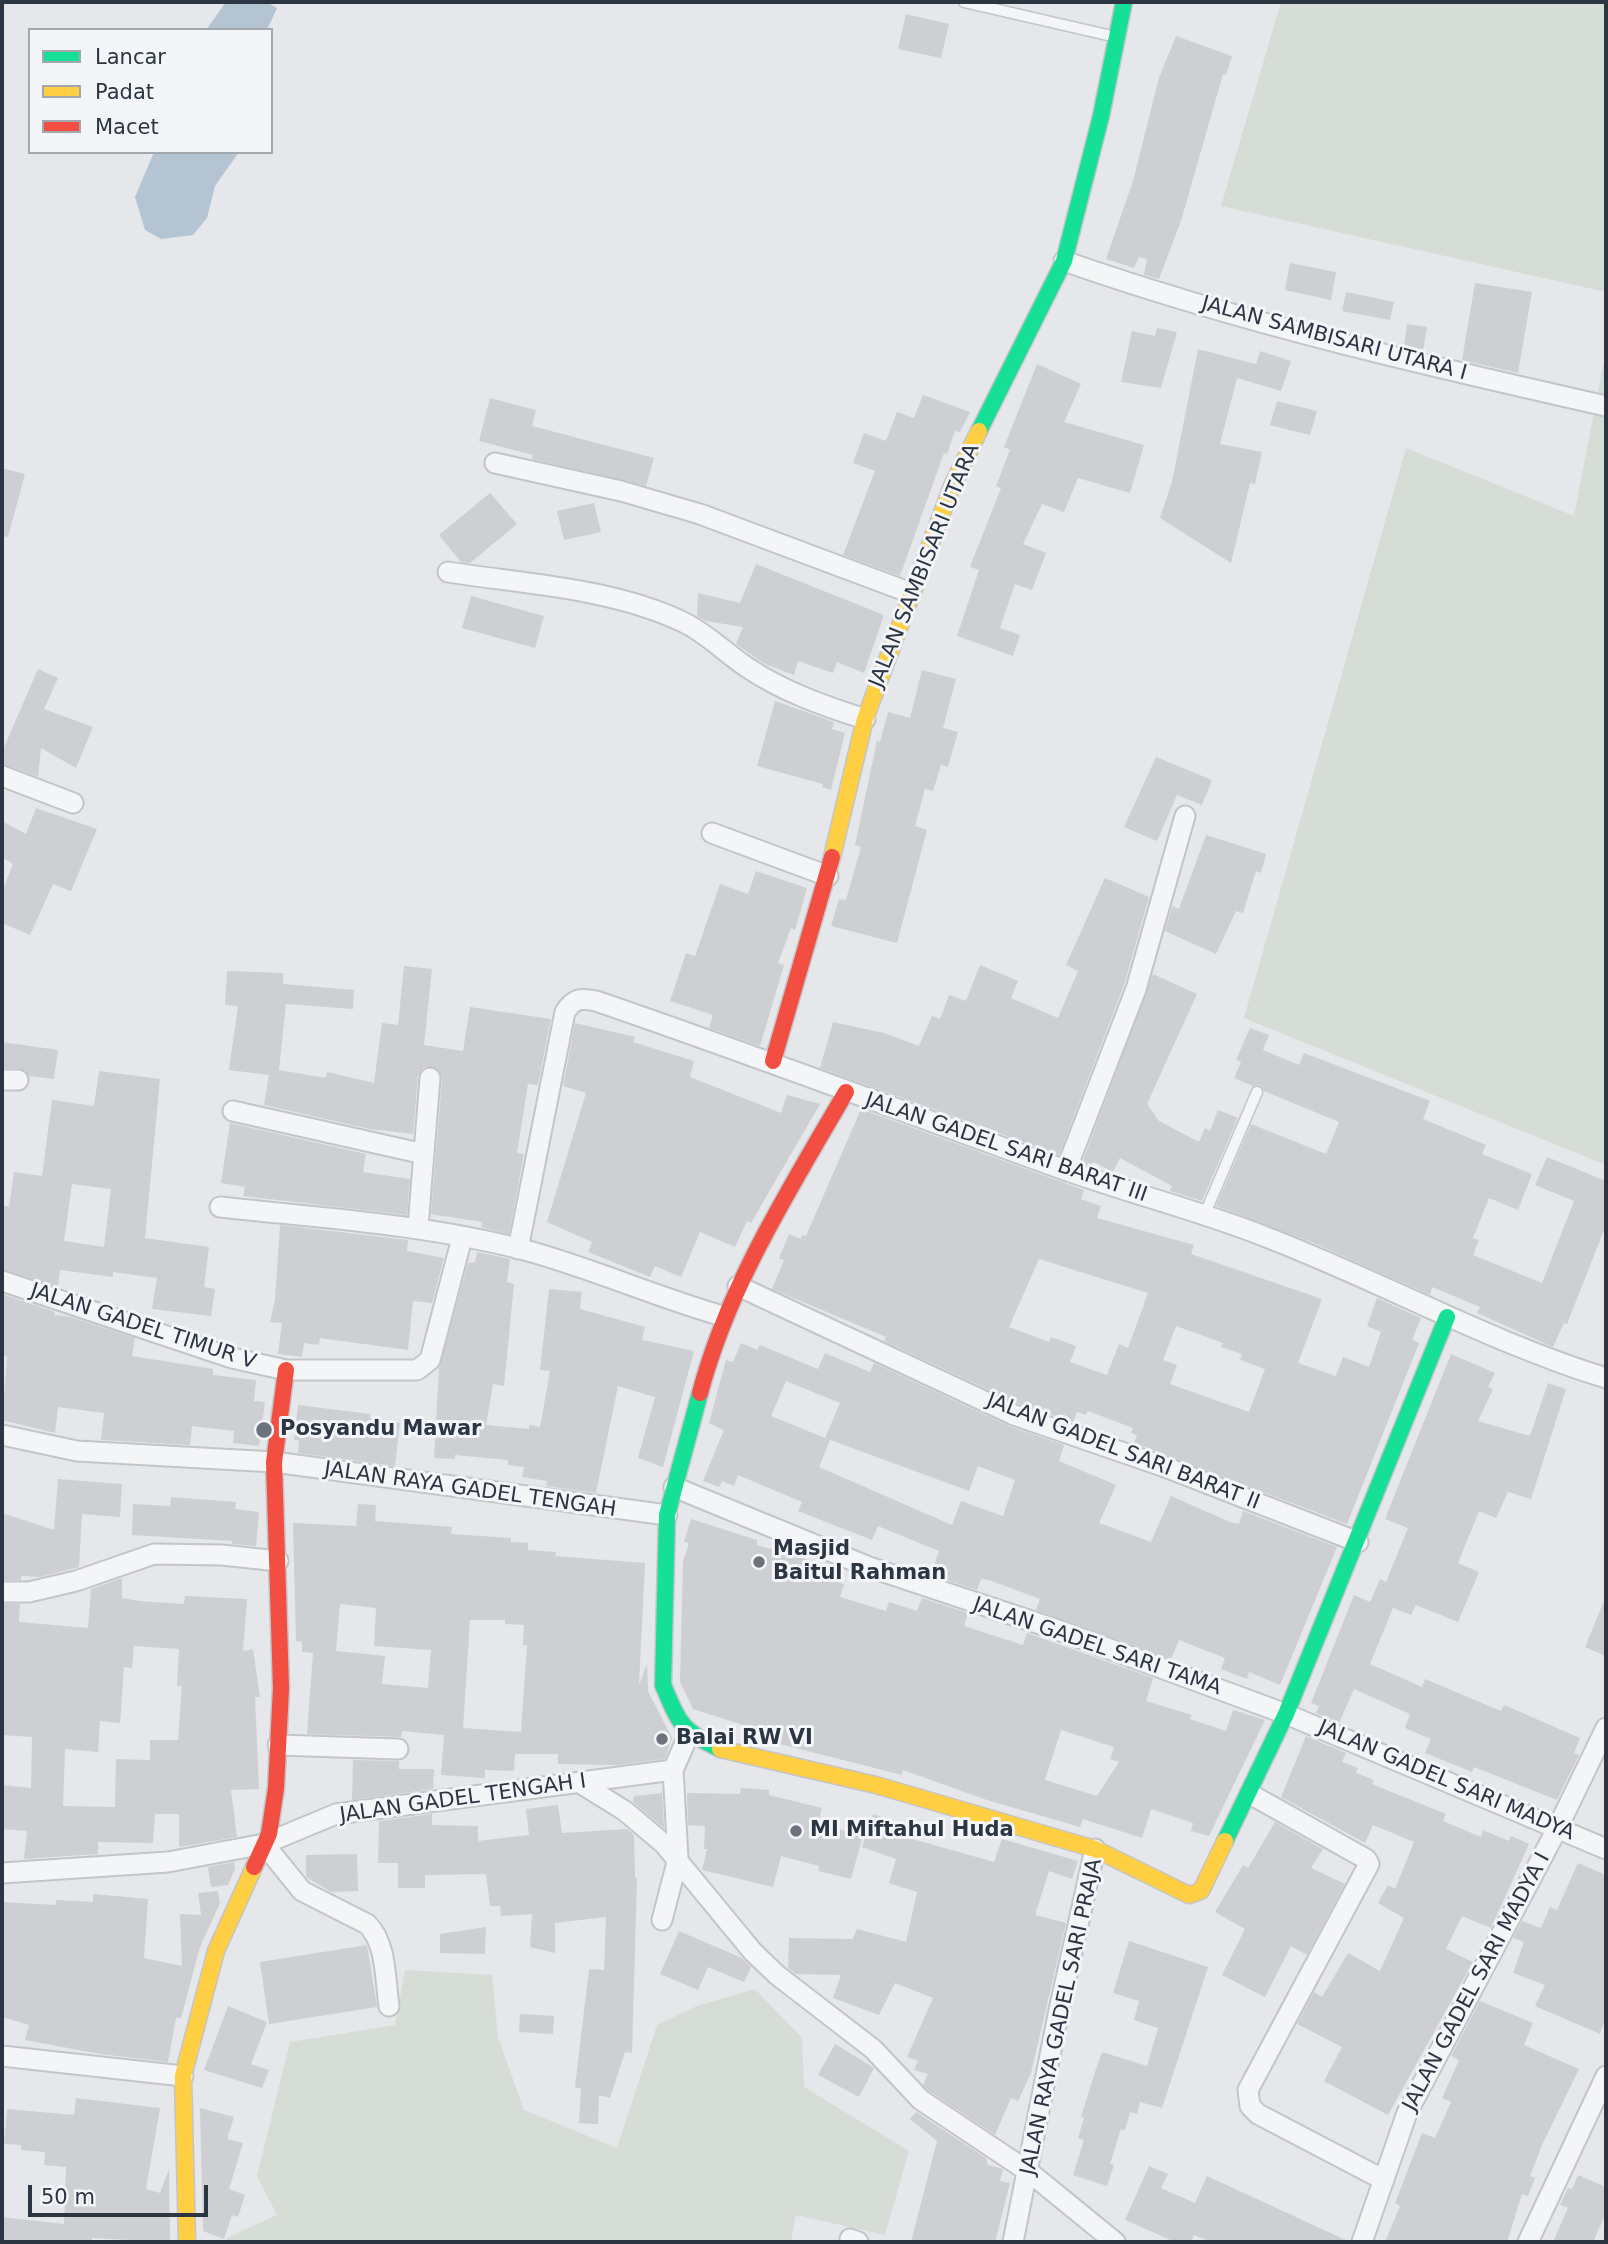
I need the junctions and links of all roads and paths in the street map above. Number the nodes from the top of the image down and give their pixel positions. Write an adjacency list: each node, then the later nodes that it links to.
1 (964, 2): 3 (lane)
2 (1124, 2): 3 (street, JALAN SAMBISARI UTARA)
3 (1117, 37): 4 (street, JALAN SAMBISARI UTARA)
4 (1064, 261): 5 (street, JALAN SAMBISARI UTARA I); 8 (street, JALAN SAMBISARI UTARA)
5 (1606, 406)
6 (495, 463): 8 (street)
7 (448, 572): 9 (street)
8 (911, 593): 9 (street, JALAN SAMBISARI UTARA)
9 (865, 719): 14 (street, JALAN SAMBISARI UTARA)
10 (2, 776): 11 (street)
11 (73, 803)
12 (1185, 816): 21 (street)
13 (712, 833): 14 (street)
14 (828, 876): 15 (street, JALAN SAMBISARI UTARA)
15 (773, 1061): 17 (street, JALAN GADEL SARI BARAT III); 26 (street, JALAN GADEL SARI BARAT III)
16 (430, 1078): 20 (street)
17 (846, 1092): 21 (street, JALAN GADEL SARI BARAT III); 28 (street)
18 (1258, 1092): 23 (lane)
19 (233, 1111): 20 (street)
20 (424, 1154): 24 (street)
21 (1066, 1170): 23 (street, JALAN GADEL SARI BARAT III)
22 (220, 1207): 24 (street)
23 (1204, 1216): 30 (street, JALAN GADEL SARI BARAT III)
24 (418, 1227): 25 (street)
25 (462, 1238): 26 (street); 31 (street, JALAN GADEL TIMUR V)
26 (518, 1248): 29 (street)
27 (2, 1282): 31 (street, JALAN GADEL TIMUR V)
28 (738, 1286): 29 (street); 37 (street, JALAN GADEL SARI BARAT II)
29 (723, 1316): 35 (street)
30 (1447, 1317): 32 (street, JALAN GADEL SARI BARAT III); 37 (street)
31 (286, 1370): 34 (street)
32 (1606, 1378)
33 (2, 1434): 34 (street, JALAN RAYA GADEL TENGAH)
34 (274, 1462): 36 (street, JALAN RAYA GADEL TENGAH); 38 (street)
35 (674, 1487): 36 (street); 40 (street, JALAN GADEL SARI TAMA)
36 (667, 1515): 41 (street)
37 (1358, 1542): 40 (street)
38 (278, 1561): 39 (street); 43 (street)
39 (2, 1592)
40 (1286, 1713): 47 (street, JALAN RAYA GADEL SARI PRAJA); 48 (street, JALAN GADEL SARI MADYA)
41 (689, 1734): 45 (street); 50 (street)
42 (1605, 1734): 48 (street, JALAN GADEL SARI MADYA I)
43 (278, 1745): 44 (street); 49 (street)
44 (398, 1749)
45 (674, 1770): 46 (street, JALAN GADEL TENGAH I); 52 (street)
46 (580, 1783): 49 (street, JALAN GADEL TENGAH I); 52 (street)
47 (1250, 1794): 50 (street, JALAN RAYA GADEL SARI PRAJA); 60 (street)
48 (1557, 1829): 51 (street, JALAN GADEL SARI MADYA); 60 (street, JALAN GADEL SARI MADYA I)
49 (264, 1844): 53 (street, JALAN GADEL TENGAH I); 55 (street); 57 (street)
50 (1096, 1849): 59 (street, JALAN RAYA GADEL SARI PRAJA)
51 (1606, 1849)
52 (678, 1858): 54 (street); 59 (street)
53 (2, 1873)
54 (662, 1920)
55 (389, 2006)
56 (2, 2056): 57 (street)
57 (183, 2076): 61 (street)
58 (1606, 2076): 65 (street)
59 (1029, 2172): 62 (street, JALAN RAYA GADEL SARI PRAJA); 63 (street)
60 (1384, 2180): 64 (street, JALAN GADEL SARI MADYA I)
61 (187, 2242)
62 (1013, 2242)
63 (1115, 2242)
64 (1362, 2242)
65 (1528, 2242)

